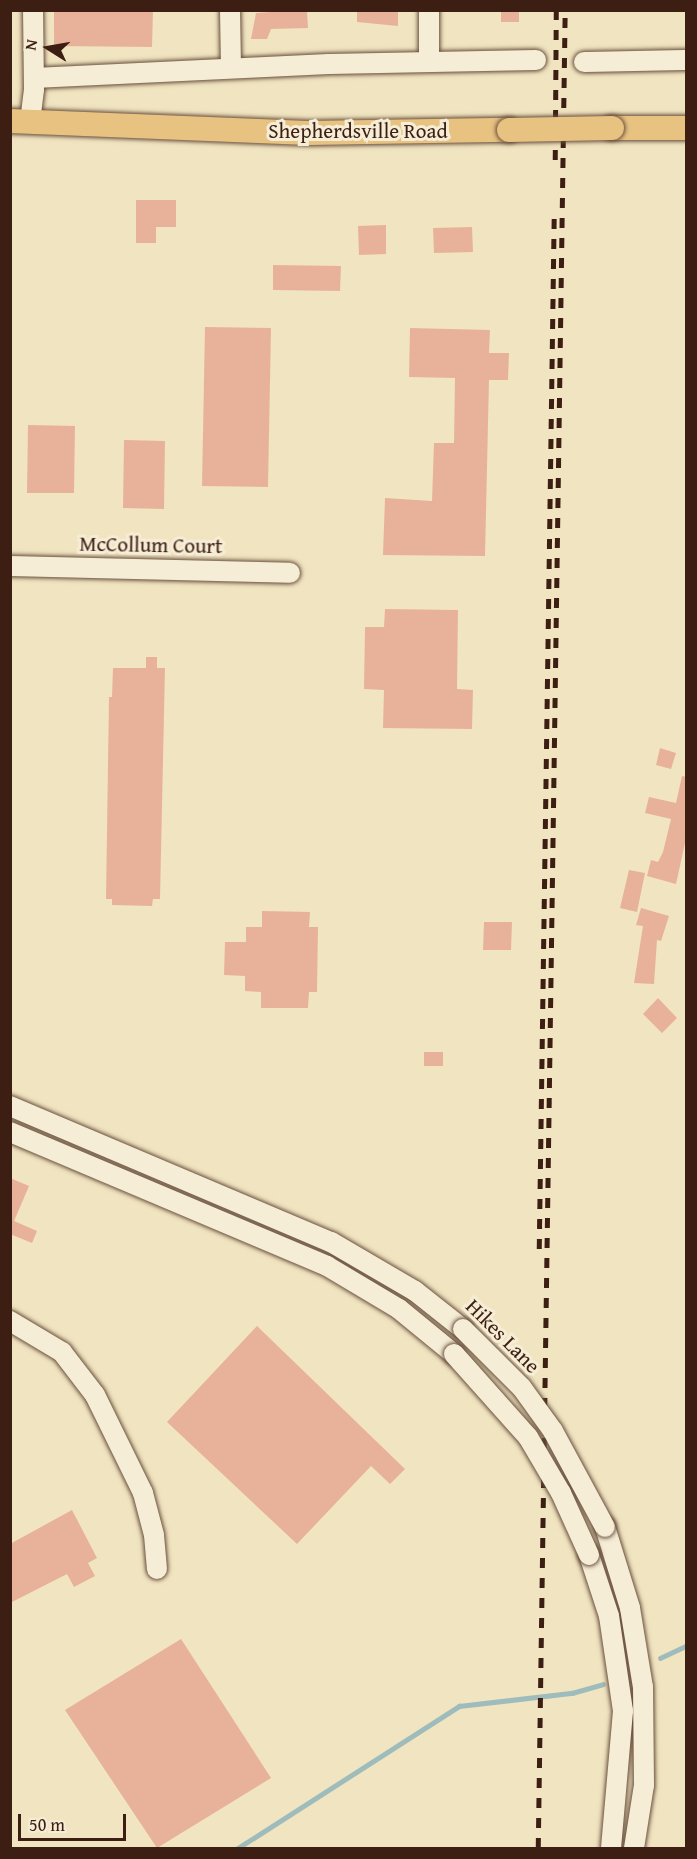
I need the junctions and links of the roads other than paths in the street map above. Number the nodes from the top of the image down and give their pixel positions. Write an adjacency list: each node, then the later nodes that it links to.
1 (33, 10): 9 (street, Shepherdsville Road)
2 (230, 10): 8 (street)
3 (429, 10): 6 (street)
4 (536, 60): 6 (street)
5 (687, 60): 7 (street)
6 (429, 62): 8 (street)
7 (584, 62)
8 (231, 68): 9 (street)
9 (34, 78): 10 (street, Shepherdsville Road)
10 (20, 121): 11 (main road, Shepherdsville Road, bridge)
11 (687, 128)
12 (10, 566): 13 (street, McCollum Court)
13 (290, 573)
14 (10, 1106): 19 (street, Hikes Lane, bridge)
15 (10, 1132): 18 (street, bridge)
16 (10, 1321): 17 (street)
17 (157, 1569)
18 (611, 1848)
19 (634, 1848)

